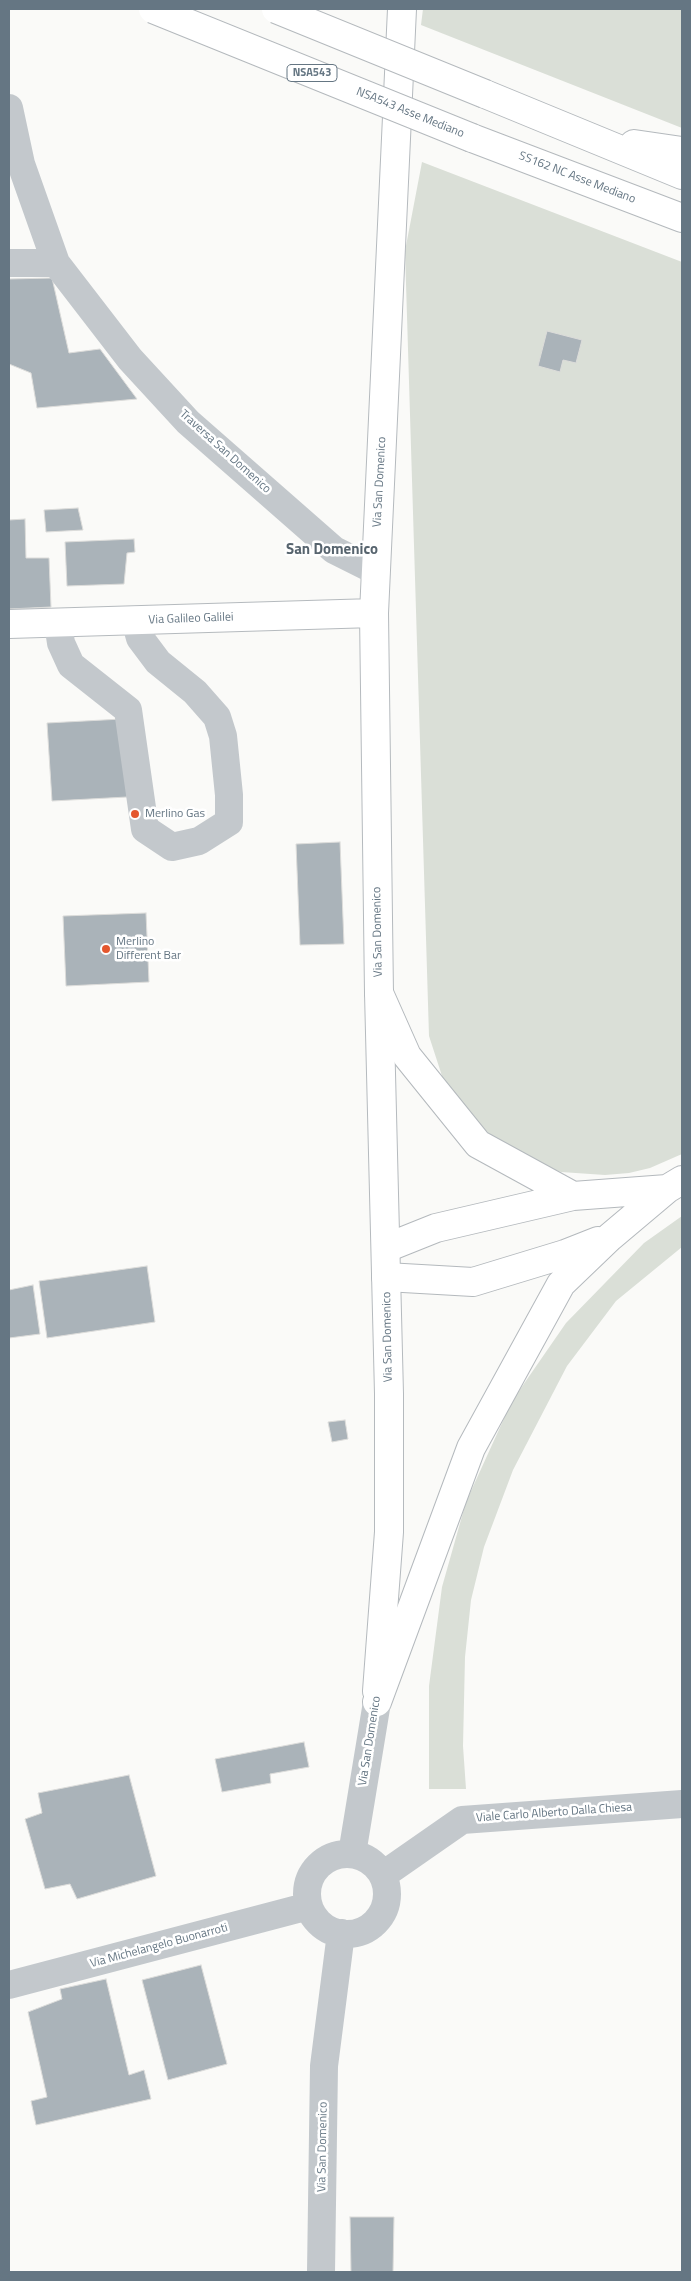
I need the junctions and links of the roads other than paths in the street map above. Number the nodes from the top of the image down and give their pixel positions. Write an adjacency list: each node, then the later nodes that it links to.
1 (153, 9): 6 (main road, NSA543 Asse Mediano / NSA543, bridge)
2 (276, 9): 5 (main road, bridge)
3 (402, 9): 12 (main road, Via San Domenico)
4 (9, 108): 11 (street, Traversa San Domenico)
5 (589, 137): 7 (main road); 8 (main road)
6 (472, 138): 9 (main road, SS162 NC Asse Mediano)
7 (682, 151)
8 (682, 175)
9 (682, 218)
10 (9, 263): 11 (street)
11 (56, 263): 12 (street, Traversa San Domenico)
12 (376, 571): 13 (main road, Via San Domenico)
13 (374, 613): 14 (main road, Via Galileo Galilei); 17 (main road, Via San Domenico)
14 (135, 620): 15 (main road, Via Galileo Galilei); 15 (street)
15 (58, 623): 16 (main road, Via Galileo Galilei)
16 (9, 624)
17 (379, 993): 19 (main road); 21 (main road, Via San Domenico)
18 (675, 1185): 19 (main road); 20 (main road)
19 (573, 1196): 21 (main road)
20 (610, 1237): 22 (main road); 23 (main road)
21 (386, 1248): 22 (main road, Via San Domenico)
22 (386, 1277): 23 (main road, Via San Domenico)
23 (377, 1702): 25 (street, Via San Domenico)
24 (682, 1804): 26 (street, Viale Carlo Alberto Dalla Chiesa)
25 (352, 1854): 26 (street); 27 (street)
26 (383, 1876): 28 (street)
27 (309, 1906): 28 (street); 29 (street, Via Michelangelo Buonarroti)
28 (341, 1933): 30 (street, Via San Domenico)
29 (9, 1985)
30 (321, 2272)

